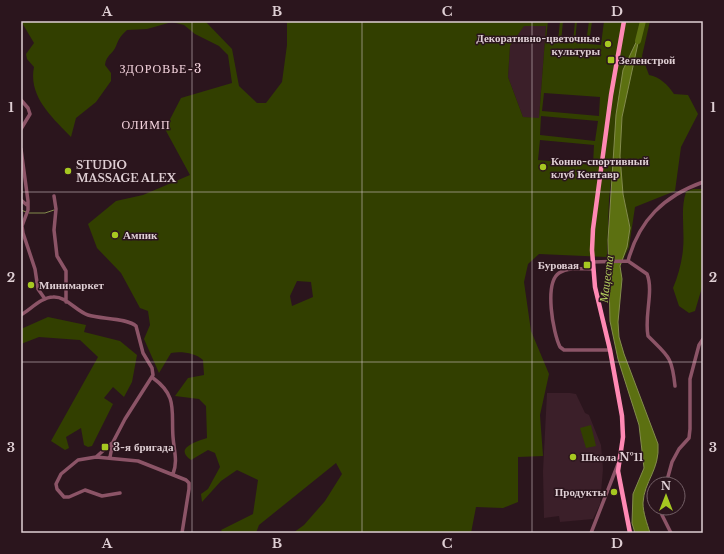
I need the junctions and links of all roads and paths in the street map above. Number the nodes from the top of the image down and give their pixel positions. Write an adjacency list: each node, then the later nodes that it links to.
1 (624, 21): 10 (main road)
2 (21, 100): 3 (street)
3 (21, 129)
4 (21, 149): 8 (street)
5 (703, 182): 9 (street)
6 (54, 196): 13 (street)
7 (21, 200): 8 (street)
8 (28, 206): 12 (street)
9 (626, 261): 10 (street); 18 (street)
10 (592, 262): 11 (main road)
11 (593, 268): 16 (main road); 16 (street)
12 (45, 299): 13 (street); 14 (street)
13 (66, 302): 17 (street)
14 (21, 314)
15 (703, 339): 24 (street)
16 (610, 350): 22 (main road)
17 (152, 378): 19 (street); 23 (street)
18 (675, 386)
19 (113, 442): 20 (street); 21 (street)
20 (96, 457): 21 (street); 25 (street)
21 (110, 457): 23 (street)
22 (618, 464): 28 (street); 29 (main road)
23 (173, 474): 27 (street)
24 (668, 476)
25 (120, 493)
26 (662, 516): 30 (street)
27 (182, 533)
28 (591, 533)
29 (630, 533)
30 (671, 533)

